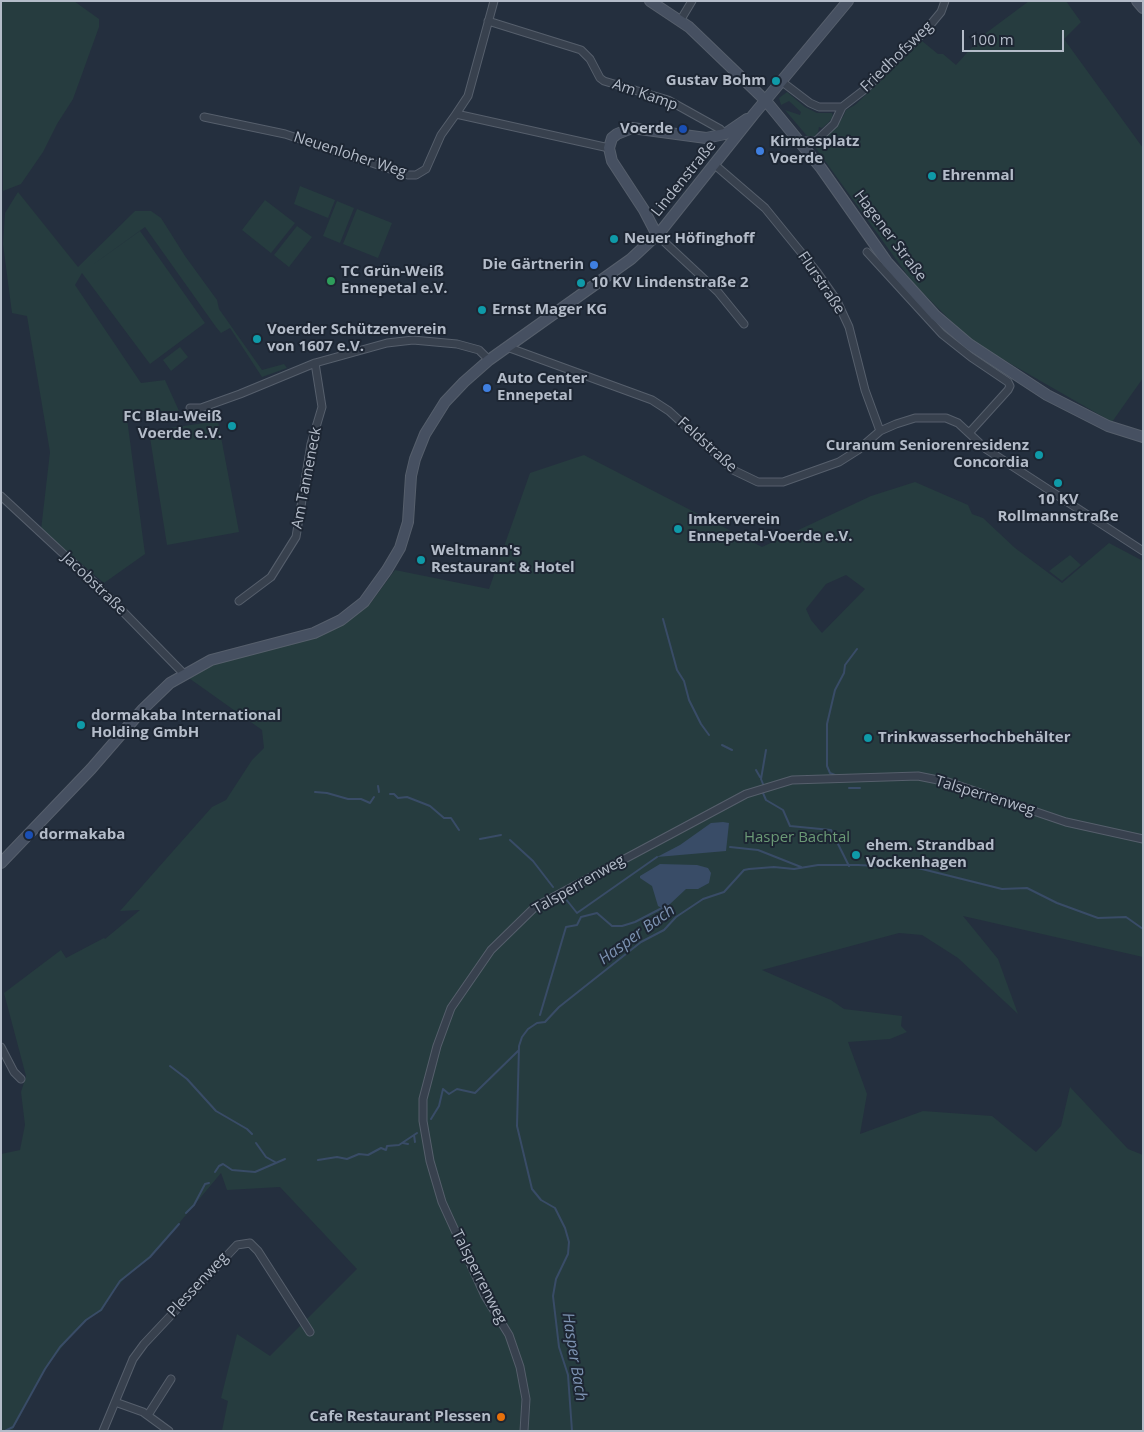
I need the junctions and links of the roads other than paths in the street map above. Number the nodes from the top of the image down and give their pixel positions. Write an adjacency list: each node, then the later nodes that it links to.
1 (494, 1): 8 (street, Neuenloher Weg)
2 (650, 1): 9 (main road, Hagener Straße)
3 (692, 1): 9 (street)
4 (848, 1): 10 (main road, Lindenstraße)
5 (945, 1): 12 (street, Friedhofsweg)
6 (1137, 1): 7 (main road)
7 (1143, 8)
8 (488, 21): 13 (street, Neuenloher Weg); 16 (street, Am Kamp)
9 (680, 21): 11 (main road, Hagener Straße)
10 (781, 81): 11 (main road, Lindenstraße); 12 (street)
11 (766, 101): 14 (main road, Lindenstraße); 17 (main road, Hagener Straße)
12 (842, 107): 17 (street, Friedhofsweg)
13 (456, 114): 15 (street, Neuenloher Weg); 19 (street)
14 (754, 114): 16 (main road); 18 (main road, Lindenstraße)
15 (204, 117)
16 (725, 134): 18 (main road, Lindenstraße); 19 (main road)
17 (800, 142): 32 (main road, Hagener Straße)
18 (730, 146): 20 (main road, Lindenstraße)
19 (609, 148): 21 (main road)
20 (715, 165): 22 (main road, Lindenstraße); 30 (street, Flurstraße)
21 (644, 210): 22 (main road); 23 (main road)
22 (668, 222): 23 (main road, Lindenstraße)
23 (657, 235): 25 (street); 26 (main road, Lindenstraße)
24 (867, 252): 31 (street)
25 (744, 324)
26 (507, 347): 27 (main road, Lindenstraße); 30 (street, Feldstraße)
27 (489, 360): 28 (street); 36 (main road, Lindenstraße)
28 (316, 363): 29 (street); 35 (street, Am Tanneneck)
29 (190, 408)
30 (880, 431): 31 (street, Feldstraße)
31 (970, 432): 34 (street, Feldstraße)
32 (1143, 437)
33 (1, 496): 36 (street, Jacobstraße)
34 (1143, 551)
35 (239, 601)
36 (184, 674): 38 (main road, Lindenstraße)
37 (1143, 839): 47 (street, Talsperrenweg)
38 (1, 862)
39 (1, 1047): 40 (street)
40 (21, 1079)
41 (310, 1332): 43 (street, Plessenweg)
42 (171, 1379): 44 (street)
43 (115, 1402): 44 (street); 45 (street, Plessenweg)
44 (148, 1415): 46 (street)
45 (104, 1431)
46 (169, 1431)
47 (524, 1431)

